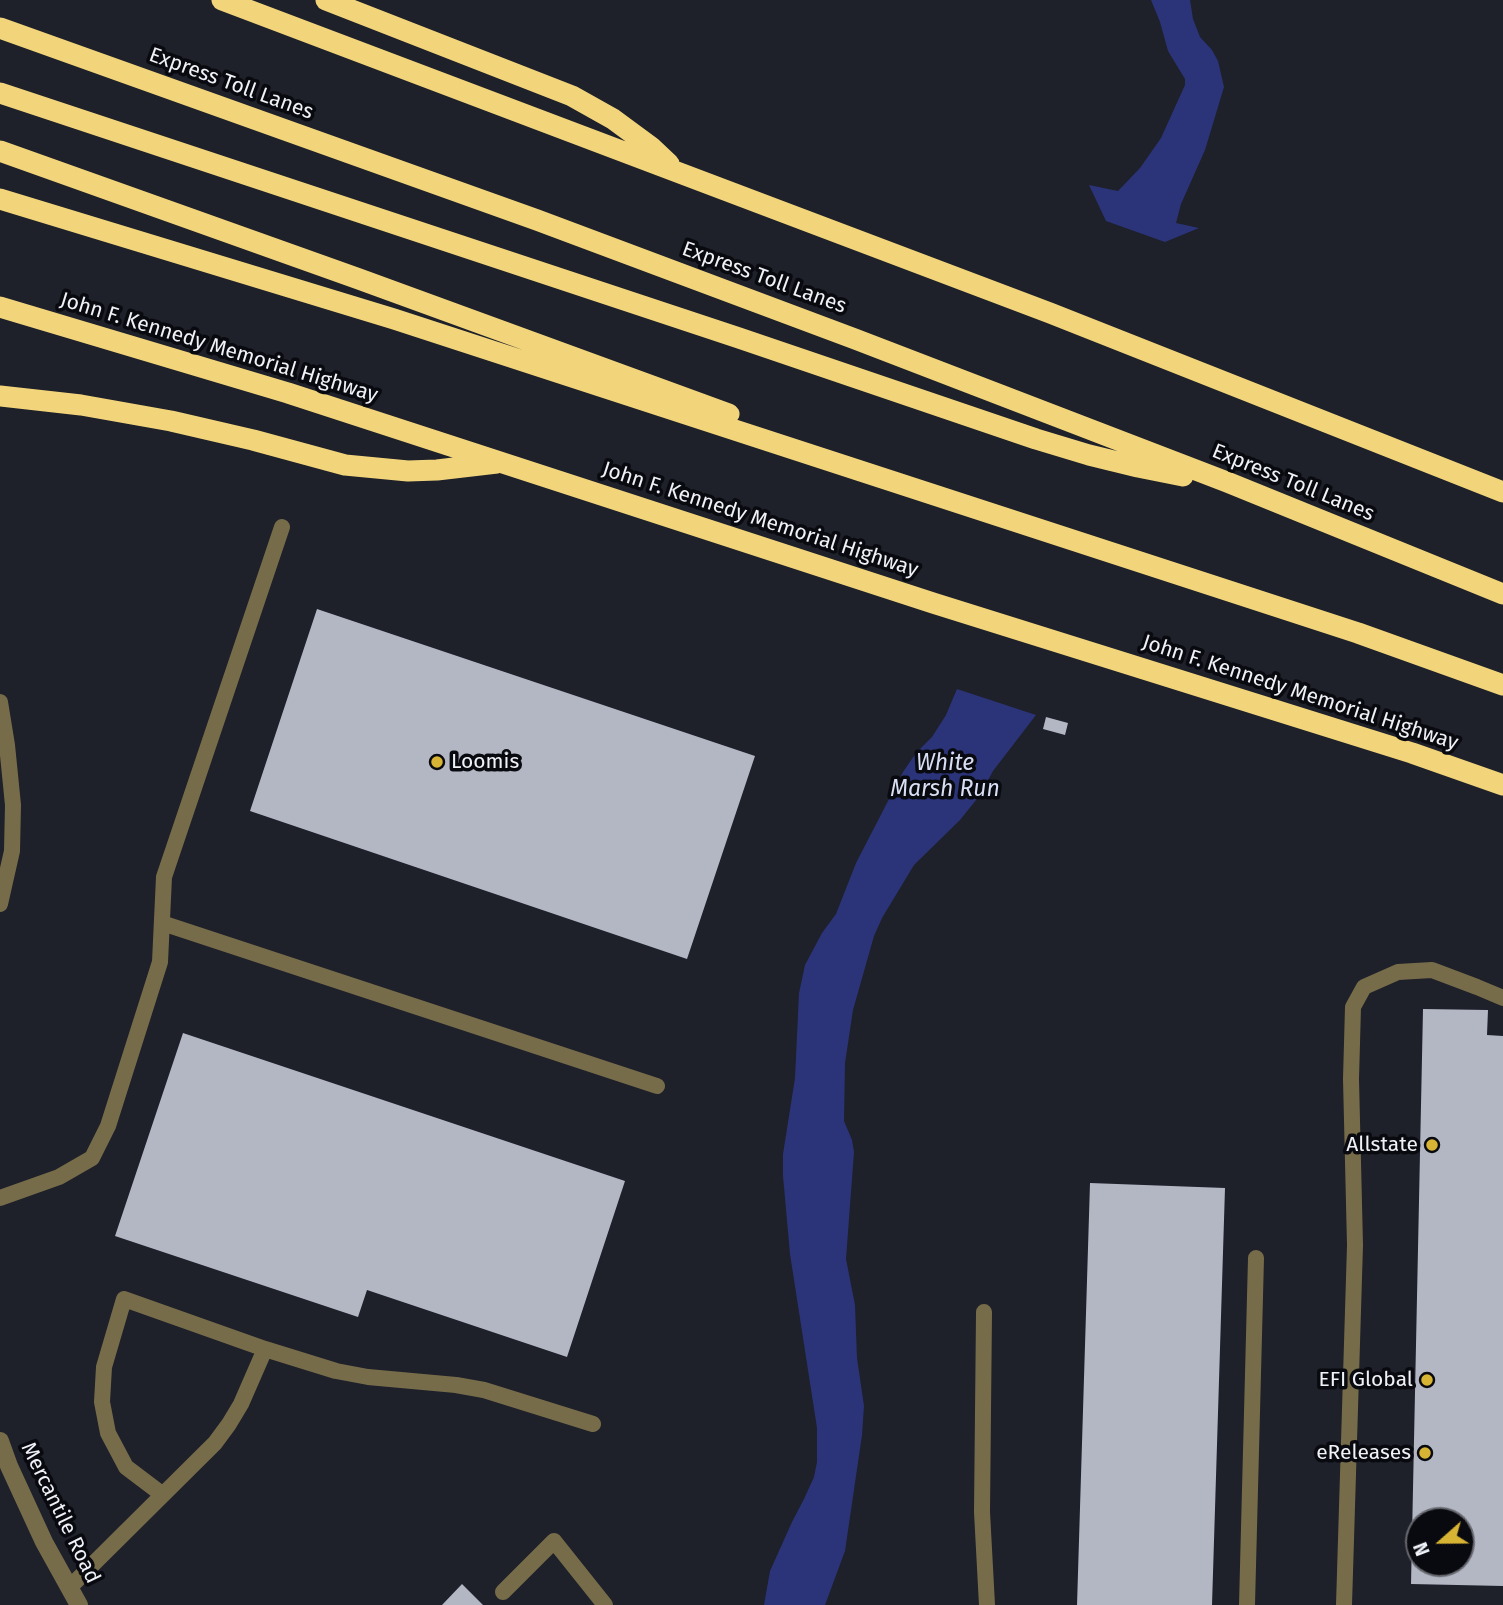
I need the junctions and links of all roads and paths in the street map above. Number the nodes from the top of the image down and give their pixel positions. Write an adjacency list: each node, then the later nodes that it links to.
1 (222, 0): 6 (highway)
2 (326, 0): 6 (highway)
3 (0, 29): 11 (highway, Express Toll Lanes)
4 (0, 93): 11 (highway)
5 (0, 151): 14 (highway)
6 (679, 172): 12 (highway)
7 (0, 199): 14 (highway)
8 (0, 307): 10 (highway, John F. Kennedy Memorial Highway)
9 (0, 396): 10 (highway)
10 (502, 462): 18 (highway, John F. Kennedy Memorial Highway)
11 (1227, 482): 15 (highway, Express Toll Lanes)
12 (1503, 492)
13 (282, 527): 20 (lane)
14 (1093, 547): 16 (highway)
15 (1503, 594)
16 (1503, 685)
17 (0, 702): 19 (lane)
18 (1503, 785)
19 (0, 904)
20 (162, 923): 22 (lane); 23 (lane)
21 (1503, 998): 37 (lane)
22 (657, 1086)
23 (0, 1198)
24 (1256, 1258): 36 (lane)
25 (984, 1312): 35 (lane)
26 (265, 1349): 27 (lane); 30 (lane); 30 (lane)
27 (593, 1424)
28 (0, 1443): 29 (street, Mercantile Road)
29 (4, 1466): 31 (street, Mercantile Road)
30 (163, 1495): 31 (lane)
31 (69, 1588): 33 (street, Mercantile Road)
32 (503, 1592): 34 (lane)
33 (79, 1605)
34 (605, 1605)
35 (987, 1605)
36 (1247, 1605)
37 (1344, 1605)

